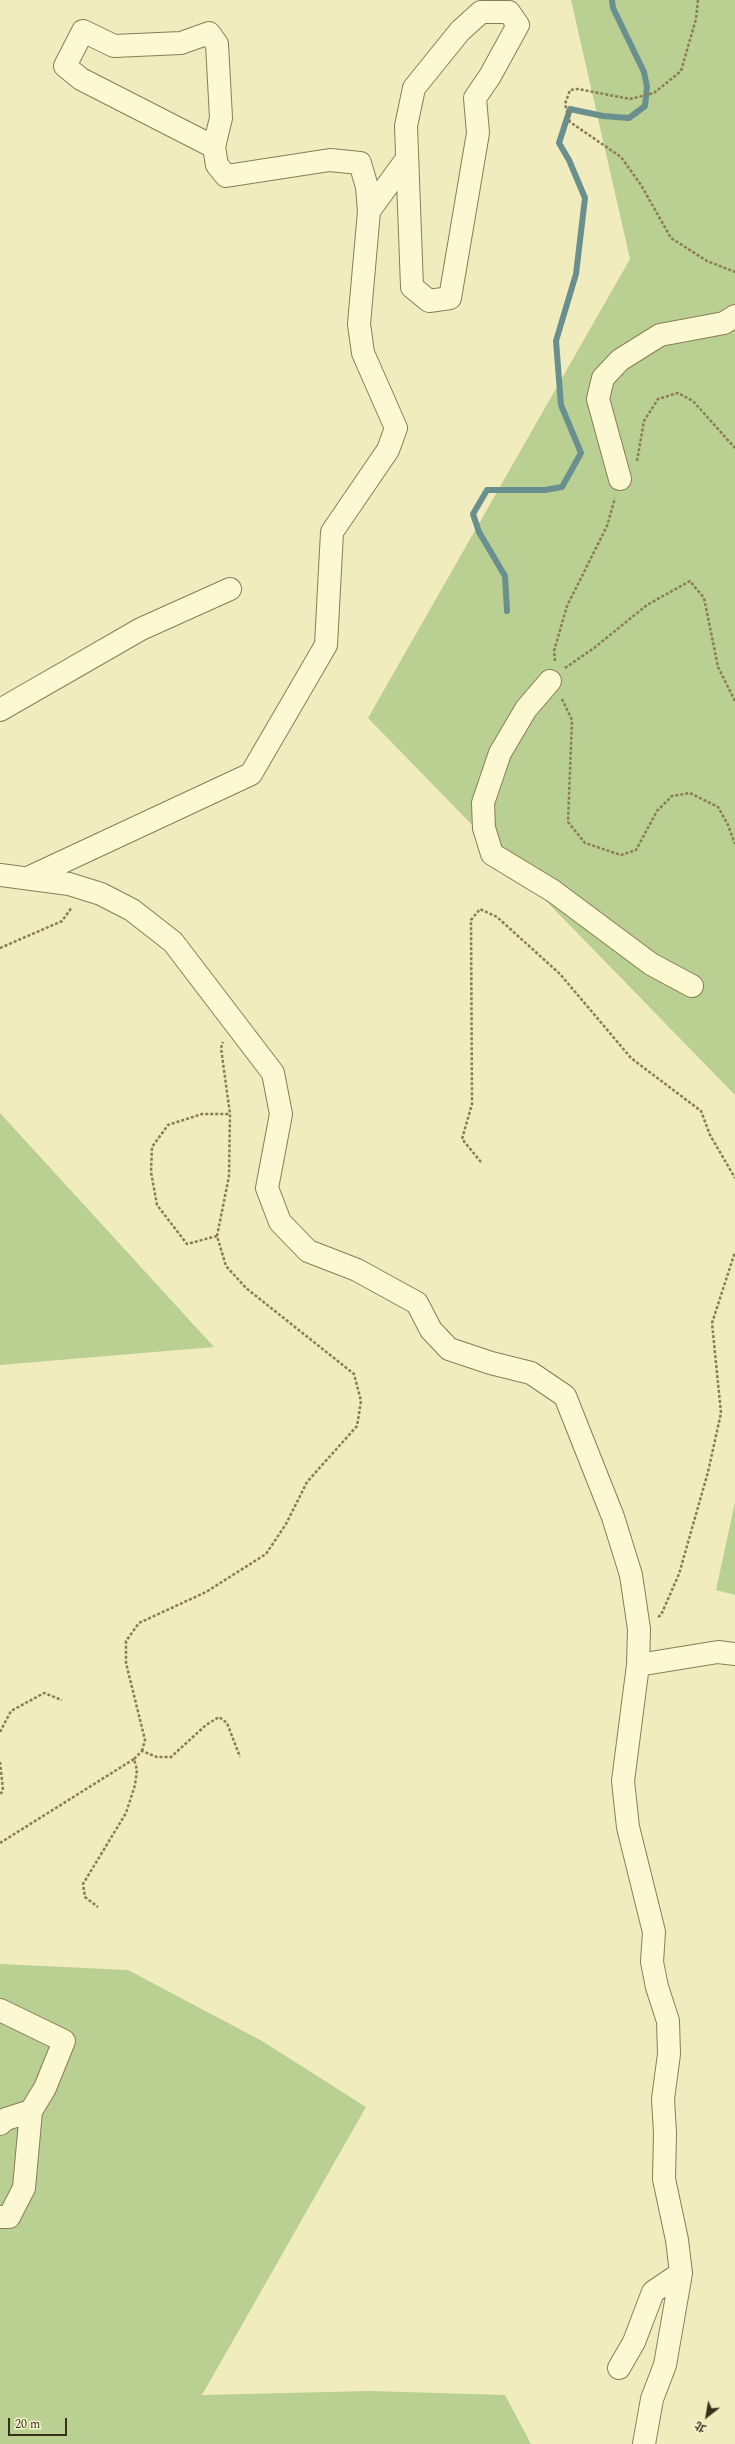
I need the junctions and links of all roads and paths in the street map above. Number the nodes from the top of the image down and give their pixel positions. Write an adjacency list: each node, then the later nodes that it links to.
1 (698, 0): 5 (path)
2 (214, 147): 2 (street); 4 (street)
3 (406, 160): 3 (street); 4 (street)
4 (369, 212): 15 (street)
5 (735, 272)
6 (735, 316): 8 (street)
7 (735, 448): 8 (path)
8 (620, 479): 10 (path)
9 (230, 589): 12 (street)
10 (552, 673): 11 (path); 13 (path); 18 (street)
11 (735, 701)
12 (0, 710)
13 (735, 844)
14 (0, 876): 15 (street)
15 (27, 879): 16 (street)
16 (69, 884): 17 (path); 19 (street)
17 (0, 948)
18 (692, 986)
19 (231, 1017): 20 (path); 25 (street)
20 (230, 1114): 23 (path); 23 (path)
21 (481, 1162): 22 (path)
22 (735, 1178)
23 (217, 1236): 30 (path)
24 (735, 1252): 25 (path)
25 (639, 1629): 27 (street)
26 (735, 1654): 27 (street)
27 (638, 1665): 41 (street)
28 (62, 1700): 29 (path)
29 (0, 1732)
30 (142, 1751): 31 (path); 32 (path)
31 (240, 1758)
32 (134, 1759): 35 (path); 36 (path)
33 (0, 1762): 34 (path)
34 (0, 1795)
35 (0, 1843)
36 (98, 1907)
37 (0, 2010): 38 (street)
38 (31, 2111): 39 (street); 40 (street)
39 (0, 2124)
40 (0, 2217)
41 (681, 2273): 42 (street); 43 (street)
42 (619, 2368)
43 (644, 2444)

